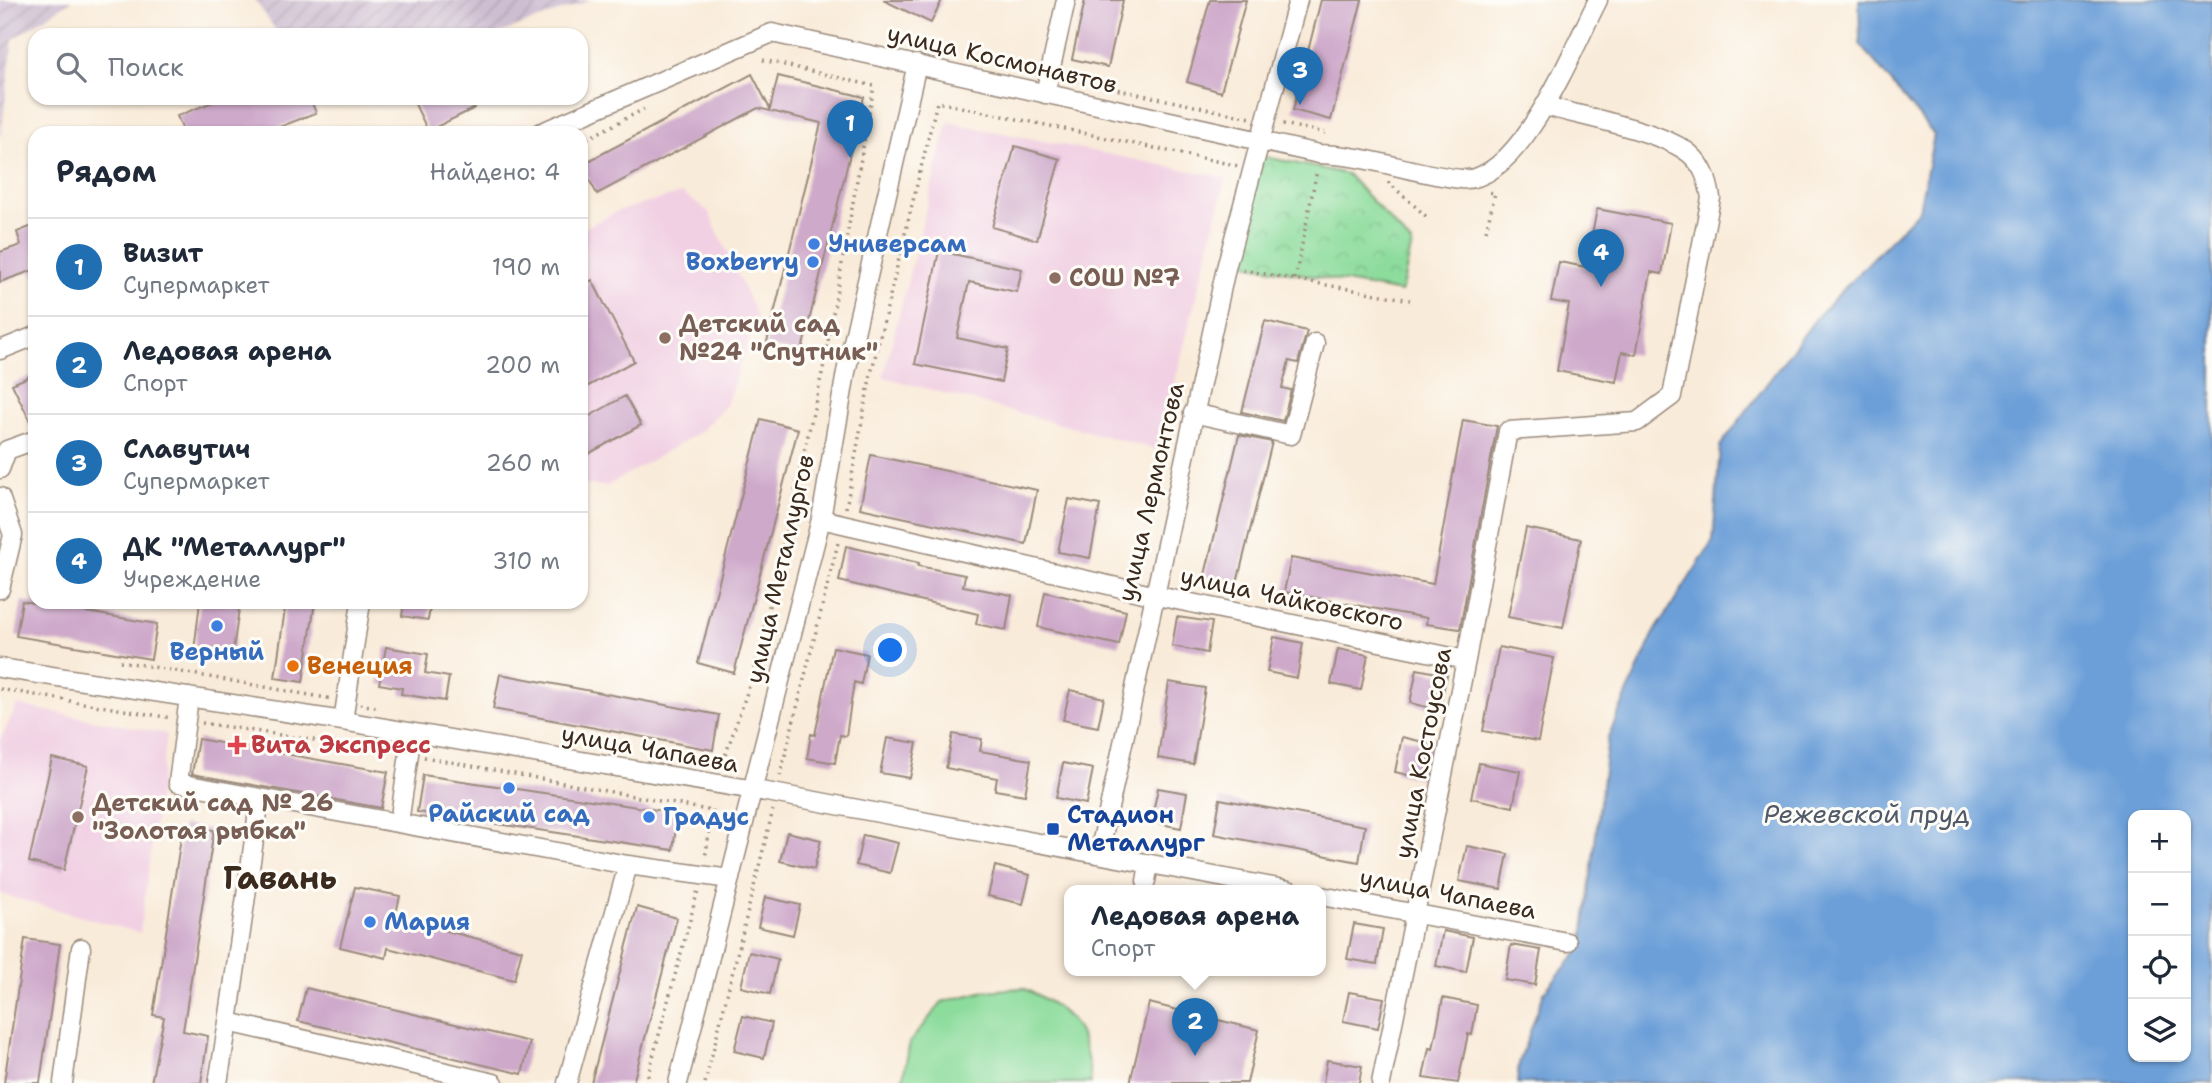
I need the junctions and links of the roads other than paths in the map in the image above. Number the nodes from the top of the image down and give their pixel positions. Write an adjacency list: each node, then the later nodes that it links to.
1 (1066, 0): 5 (street)
2 (1298, 0): 8 (street, улица Лермонтова)
3 (1598, 0): 6 (street)
4 (917, 64): 5 (street, улица Космонавтов); 7 (street, улица Космонавтов); 16 (street, улица Металлургов)
5 (1045, 94): 8 (street, улица Космонавтов)
6 (1545, 106): 8 (street, улица Космонавтов); 20 (street, улица Костоусова)
7 (556, 126)
8 (1258, 141): 12 (street, улица Лермонтова)
9 (28, 339): 11 (street)
10 (1315, 343): 12 (street)
11 (0, 351)
12 (1194, 413): 18 (street, улица Лермонтова)
13 (28, 442): 14 (street)
14 (0, 469)
15 (0, 498): 17 (street)
16 (821, 519): 18 (street, улица Чайковского); 25 (street, улица Металлургов)
17 (0, 589)
18 (1153, 595): 20 (street, улица Чайковского); 28 (street, улица Лермонтова)
19 (360, 609): 23 (street)
20 (1466, 660): 33 (street, улица Костоусова)
21 (0, 668): 22 (street, улица Чапаева)
22 (189, 697): 23 (street, улица Чапаева); 26 (street)
23 (343, 721): 24 (street, улица Чапаева)
24 (412, 733): 25 (street, улица Чапаева); 27 (street)
25 (751, 791): 28 (street, улица Чапаева); 30 (street, улица Металлургов)
26 (260, 798): 27 (street); 36 (street)
27 (399, 823): 29 (street)
28 (1099, 855): 31 (street, улица Чапаева)
29 (628, 864): 30 (street); 40 (street)
30 (730, 879): 41 (street, улица Металлургов)
31 (1250, 885)
32 (1326, 897): 33 (street, улица Чапаева)
33 (1416, 913): 34 (street, улица Чапаева); 42 (street, улица Костоусова)
34 (1567, 942)
35 (81, 948): 37 (street)
36 (228, 1021): 38 (street); 39 (street)
37 (63, 1083)
38 (218, 1083)
39 (494, 1083)
40 (567, 1083)
41 (678, 1083)
42 (1381, 1083)

